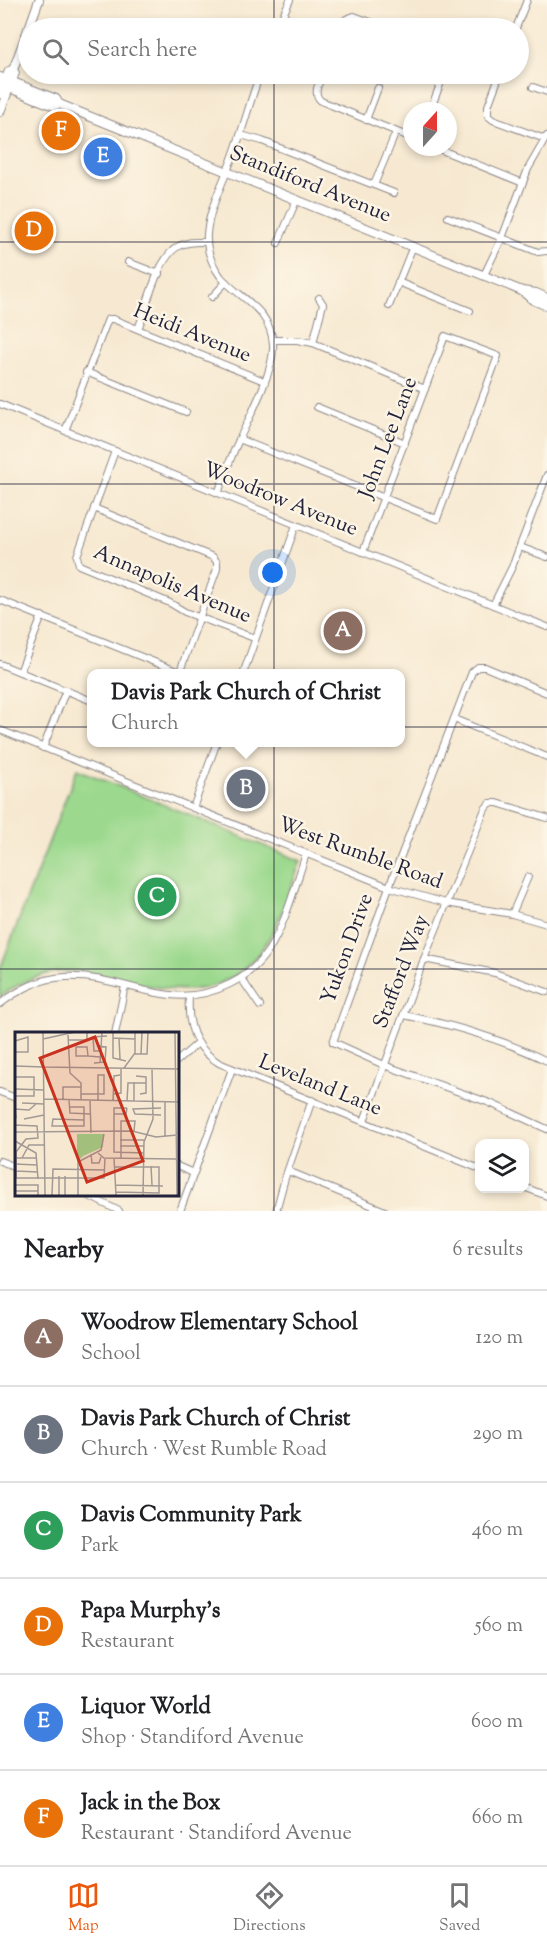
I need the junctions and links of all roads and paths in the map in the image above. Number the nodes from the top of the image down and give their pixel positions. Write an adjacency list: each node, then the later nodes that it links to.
1 (39, 0): 4 (main road)
2 (290, 0): 5 (street)
3 (527, 0): 6 (street)
4 (32, 18)
5 (282, 18)
6 (520, 18)
7 (18, 56): 8 (main road)
8 (5, 83): 16 (main road); 18 (main road); 25 (main road, Standiford Avenue)
9 (257, 84): 21 (street)
10 (318, 84): 19 (street)
11 (440, 84): 17 (street)
12 (496, 84): 23 (street)
13 (533, 87): 15 (street)
14 (378, 88): 19 (street)
15 (547, 92)
16 (0, 94)
17 (433, 102)
18 (0, 112)
19 (366, 120): 20 (street)
20 (396, 132): 22 (street); 27 (street)
21 (241, 135): 25 (street); 27 (street)
22 (403, 135)
23 (546, 138): 26 (street)
24 (456, 156): 26 (street)
25 (227, 171): 29 (main road, Standiford Avenue); 32 (street)
26 (523, 183): 31 (street)
27 (374, 185): 28 (street)
28 (394, 193)
29 (297, 199): 33 (street); 34 (main road, Standiford Avenue)
30 (448, 217): 31 (street)
31 (502, 238): 35 (street); 38 (street)
32 (207, 242): 37 (street); 39 (street)
33 (278, 243)
34 (413, 246): 38 (main road, Standiford Avenue); 40 (street)
35 (546, 252)
36 (128, 262): 37 (street)
37 (159, 274): 48 (street)
38 (484, 275): 41 (main road, Standiford Avenue)
39 (226, 282): 42 (street); 49 (street)
40 (398, 282): 45 (street); 47 (street)
41 (522, 291): 44 (main road, Standiford Avenue); 46 (main road)
42 (212, 297)
43 (319, 298): 50 (street)
44 (547, 298)
45 (389, 306)
46 (547, 306)
47 (470, 311)
48 (138, 329): 51 (street, Heidi Avenue); 52 (street, Heidi Avenue)
49 (273, 340): 50 (street); 52 (street)
50 (313, 343): 53 (street)
51 (86, 372): 56 (street); 57 (street)
52 (264, 381): 58 (street)
53 (425, 389): 59 (street, John Lee Lane); 63 (street, John Lee Lane)
54 (0, 405): 57 (street, Woodrow Avenue)
55 (317, 407): 59 (street)
56 (186, 412)
57 (65, 431): 60 (street, Woodrow Avenue)
58 (239, 439): 62 (street); 63 (street)
59 (405, 443): 63 (street, John Lee Lane)
60 (115, 451): 62 (street, Woodrow Avenue); 64 (street)
61 (547, 475): 66 (street)
62 (218, 493): 65 (street, Woodrow Avenue)
63 (384, 498): 67 (street, John Lee Lane)
64 (94, 508): 72 (street, Annapolis Avenue); 72 (street)
65 (296, 525): 67 (street, Woodrow Avenue); 74 (street)
66 (520, 547): 68 (street); 70 (street)
67 (363, 552): 70 (street, Woodrow Avenue)
68 (547, 557)
69 (0, 600): 71 (street)
70 (493, 605): 73 (street, Woodrow Avenue)
71 (42, 616): 76 (street); 79 (street)
72 (200, 618): 74 (street, Annapolis Avenue); 77 (street)
73 (547, 627)
74 (254, 638): 78 (street)
75 (0, 664): 79 (street)
76 (169, 669)
77 (181, 669)
78 (245, 669)
79 (20, 672): 80 (street)
80 (66, 690): 82 (street); 86 (street)
81 (547, 693): 83 (street, Yukon Drive)
82 (87, 699)
83 (454, 719): 87 (street); 92 (street, Yukon Drive)
84 (0, 730): 86 (street, West Rumble Road)
85 (216, 747): 88 (street)
86 (43, 748): 88 (street, West Rumble Road)
87 (547, 757)
88 (193, 808): 90 (street, West Rumble Road)
89 (547, 819): 93 (street, Stafford Way)
90 (306, 854): 92 (street, West Rumble Road); 97 (street)
91 (528, 877): 94 (street)
92 (389, 887): 93 (street, West Rumble Road); 108 (street, Yukon Drive)
93 (447, 903): 94 (street, West Rumble Road); 96 (street, Stafford Way)
94 (512, 914): 95 (street, West Rumble Road)
95 (547, 924)
96 (424, 959): 99 (street); 103 (street, Stafford Way)
97 (241, 978): 100 (street); 102 (street)
98 (125, 987): 100 (street); 101 (street); 104 (street)
99 (547, 992)
100 (189, 997): 105 (street)
101 (0, 1004)
102 (260, 1006)
103 (404, 1016): 107 (street); 108 (street, Stafford Way)
104 (115, 1032)
105 (198, 1043): 106 (street); 109 (street, Leveland Lane)
106 (178, 1060)
107 (547, 1061)
108 (384, 1065): 113 (street, Stafford Way); 114 (street)
109 (232, 1069): 112 (street, Leveland Lane); 120 (street)
110 (0, 1092): 111 (street)
111 (15, 1098)
112 (312, 1100): 113 (street, Leveland Lane); 119 (street)
113 (364, 1121): 117 (street, Leveland Lane)
114 (547, 1129)
115 (0, 1161): 118 (street)
116 (178, 1166): 120 (street)
117 (475, 1166)
118 (15, 1167)
119 (288, 1171): 126 (street); 127 (street)
120 (193, 1173): 125 (street)
121 (529, 1189): 123 (street)
122 (89, 1196): 124 (street)
123 (547, 1196)
124 (119, 1211)
125 (180, 1211)
126 (276, 1211)
127 (385, 1211)

